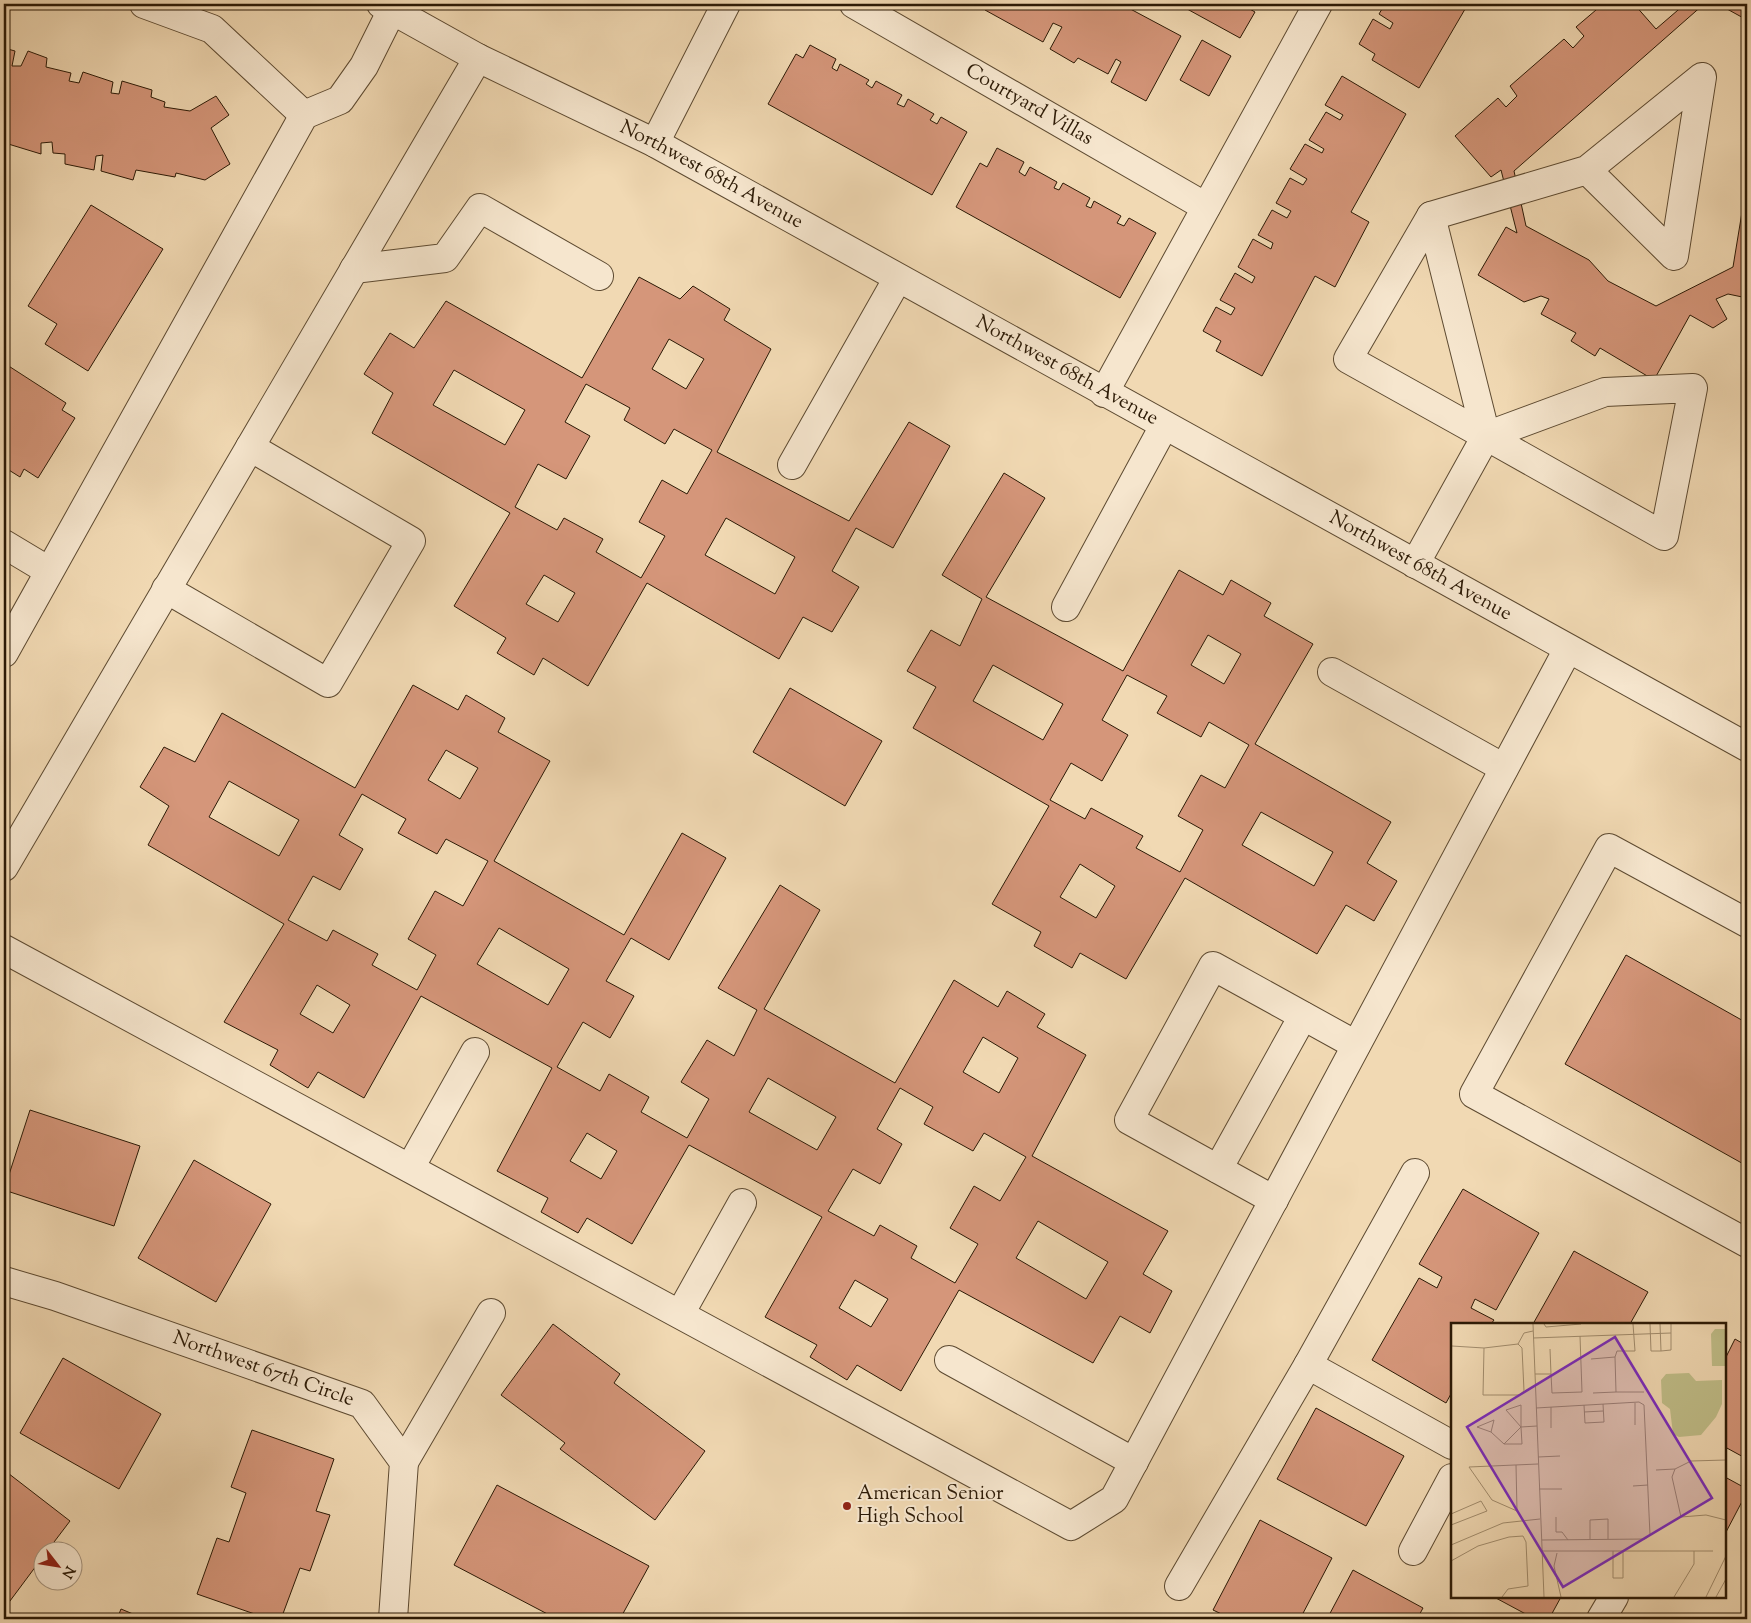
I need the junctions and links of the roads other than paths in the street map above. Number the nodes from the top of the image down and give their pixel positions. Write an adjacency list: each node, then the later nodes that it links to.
1 (144, 4): 7 (street)
2 (726, 4): 8 (street)
3 (854, 4): 10 (street, Courtyard Villas)
4 (1318, 4): 10 (street)
5 (386, 7): 6 (street, Northwest 68th Avenue); 7 (street)
6 (478, 58): 8 (street, Northwest 68th Avenue); 12 (street)
7 (304, 115): 22 (street)
8 (655, 143): 14 (street, Northwest 68th Avenue)
9 (1587, 170): 9 (street); 11 (street)
10 (1206, 207): 15 (street)
11 (1431, 216): 17 (street); 17 (street)
12 (354, 269): 13 (street); 18 (street)
13 (599, 276)
14 (898, 278): 15 (street, Northwest 68th Avenue); 19 (street)
15 (1104, 393): 16 (street, Northwest 68th Avenue)
16 (1164, 426): 21 (street, Northwest 68th Avenue); 24 (street)
17 (1486, 436): 17 (street); 21 (street)
18 (250, 447): 23 (street); 23 (street)
19 (792, 465)
20 (4, 544): 22 (street)
21 (1415, 564): 25 (street, Northwest 68th Avenue)
22 (49, 571): 26 (street)
23 (166, 589): 30 (street)
24 (1066, 607)
25 (1568, 649): 28 (street, Northwest 68th Avenue); 29 (street)
26 (4, 652)
27 (1332, 672): 29 (street)
28 (1747, 747)
29 (1504, 768): 34 (street)
30 (4, 867)
31 (1747, 923): 41 (street)
32 (4, 949): 36 (street)
33 (1303, 1016): 34 (street); 37 (street); 37 (street)
34 (1356, 1045): 39 (street)
35 (475, 1052): 36 (street)
36 (410, 1168): 44 (street)
37 (1218, 1170): 39 (street)
38 (1414, 1173): 46 (street)
39 (1274, 1200): 49 (street)
40 (742, 1203): 44 (street)
41 (1747, 1243)
42 (4, 1281): 48 (street, Northwest 67th Circle)
43 (491, 1313): 48 (street)
44 (680, 1314): 49 (street)
45 (949, 1360): 49 (street)
46 (1308, 1365): 47 (street); 52 (street)
47 (1451, 1444)
48 (404, 1462): 54 (street)
49 (1134, 1462)
50 (1451, 1480): 51 (street)
51 (1413, 1551)
52 (1179, 1586)
53 (1613, 1598): 55 (street)
54 (393, 1619)
55 (1601, 1619)

